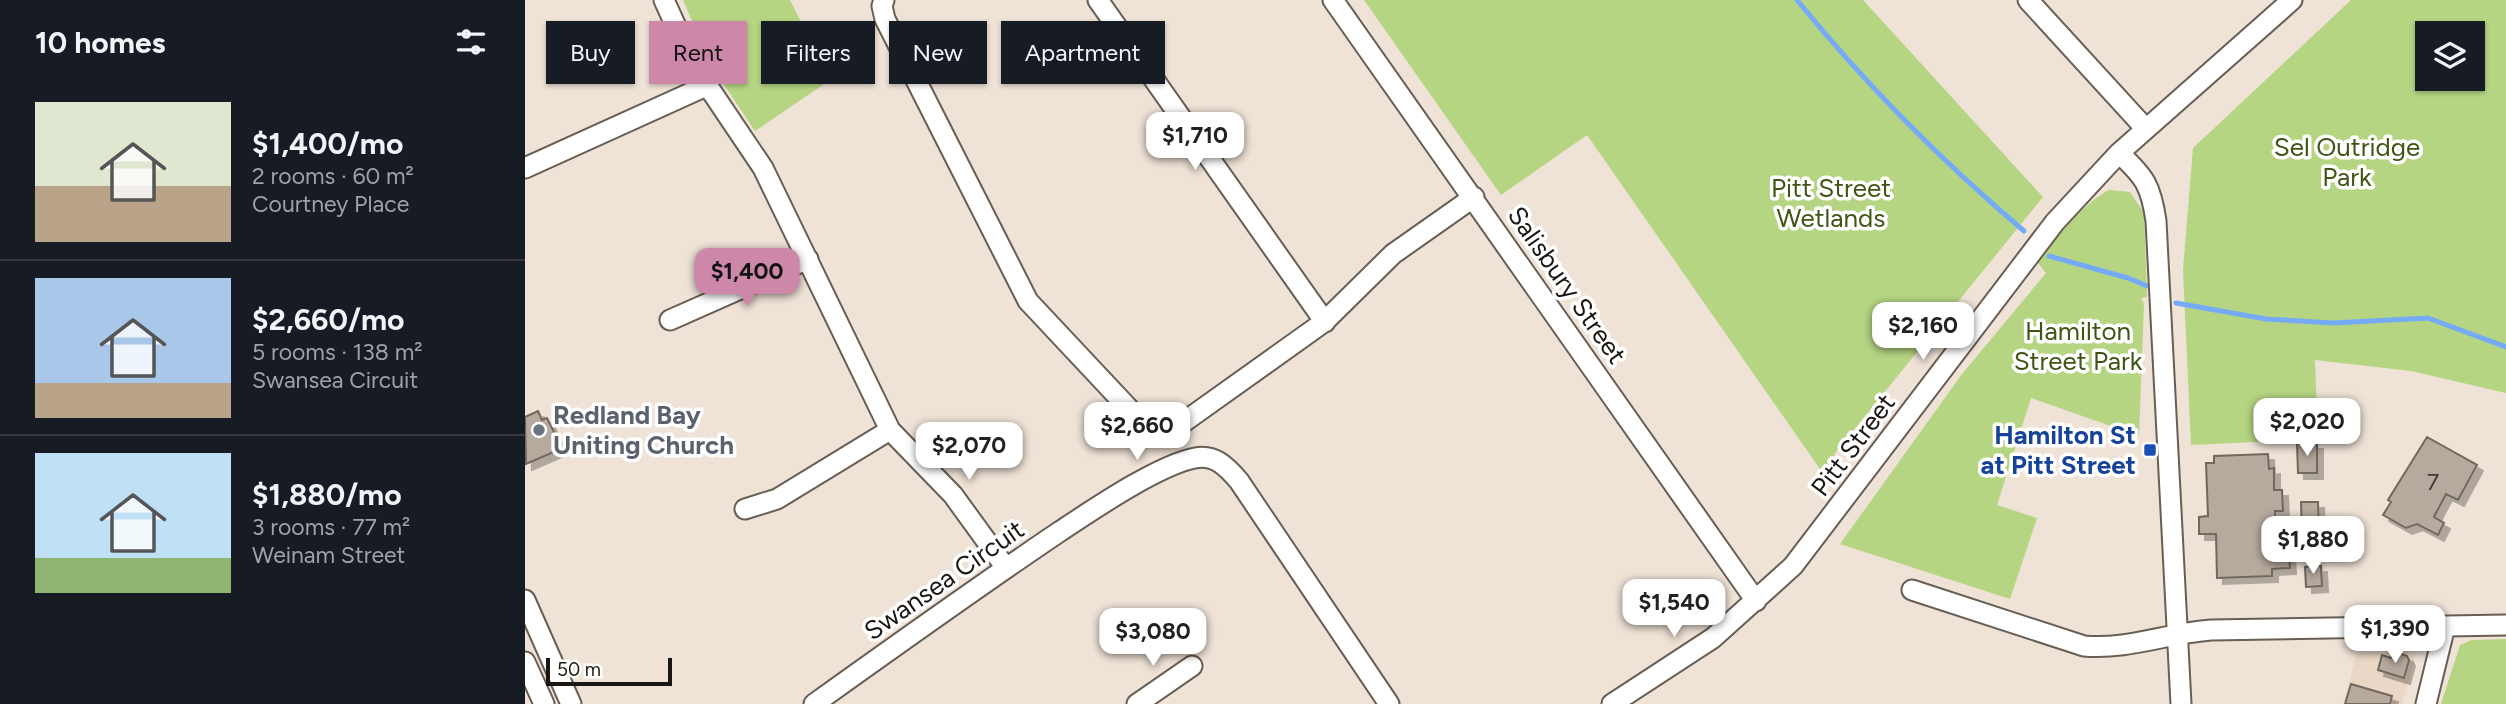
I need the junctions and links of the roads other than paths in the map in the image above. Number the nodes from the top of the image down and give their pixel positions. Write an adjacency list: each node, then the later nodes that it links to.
1 (664, 0): 7 (street)
2 (884, 0): 14 (street)
3 (1098, 0): 14 (street)
4 (1333, 0): 11 (street, Salisbury Street)
5 (2028, 0): 8 (street)
6 (2292, 0): 8 (street, Pitt Street)
7 (706, 86): 10 (street); 12 (street)
8 (2146, 129): 9 (street, Pitt Street)
9 (2119, 153): 20 (street, Pitt Street); 23 (street)
10 (525, 167)
11 (1474, 197): 14 (street); 20 (street, Salisbury Street)
12 (808, 259): 13 (street); 15 (street)
13 (670, 320)
14 (1325, 321)
15 (890, 430): 16 (street); 17 (street)
16 (745, 509)
17 (1006, 568): 29 (street, Swansea Circuit); 30 (street, Swansea Circuit)
18 (1912, 590): 23 (street)
19 (525, 600): 28 (street)
20 (1756, 601): 31 (street, Pitt Street)
21 (2506, 625): 22 (street)
22 (2445, 626): 23 (street); 33 (street)
23 (2178, 633): 32 (street)
24 (525, 662): 27 (street)
25 (1192, 666): 26 (street)
26 (1150, 700)
27 (544, 704)
28 (571, 704)
29 (814, 704)
30 (1388, 704)
31 (1612, 704)
32 (2181, 704)
33 (2425, 704)

